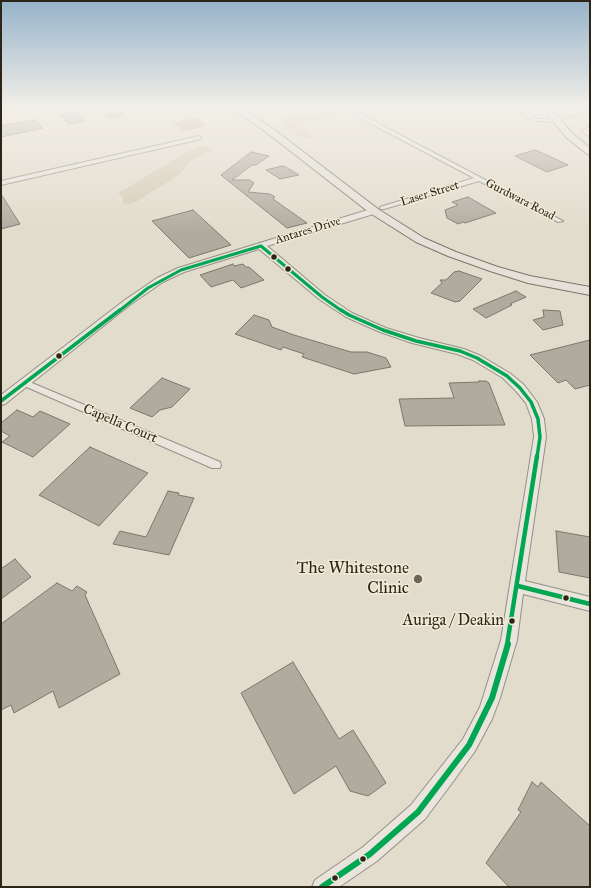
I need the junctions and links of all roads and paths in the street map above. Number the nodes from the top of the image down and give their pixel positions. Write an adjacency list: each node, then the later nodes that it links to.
1 (149, 149): 5 (street)
2 (298, 149): 6 (main road)
3 (423, 149): 4 (street, Gurdwara Road)
4 (478, 179): 6 (street, Laser Street); 7 (street, Gurdwara Road)
5 (1, 183)
6 (378, 210): 8 (street, Antares Drive); 9 (main road); 10 (main road)
7 (560, 221)
8 (261, 246): 11 (street, Antares Drive); 14 (street)
9 (590, 284)
10 (590, 291)
11 (25, 383): 12 (street, Antares Drive); 13 (street, Capella Court)
12 (1, 401)
13 (216, 465)
14 (518, 586): 15 (street); 16 (street)
15 (590, 604)
16 (322, 887)

